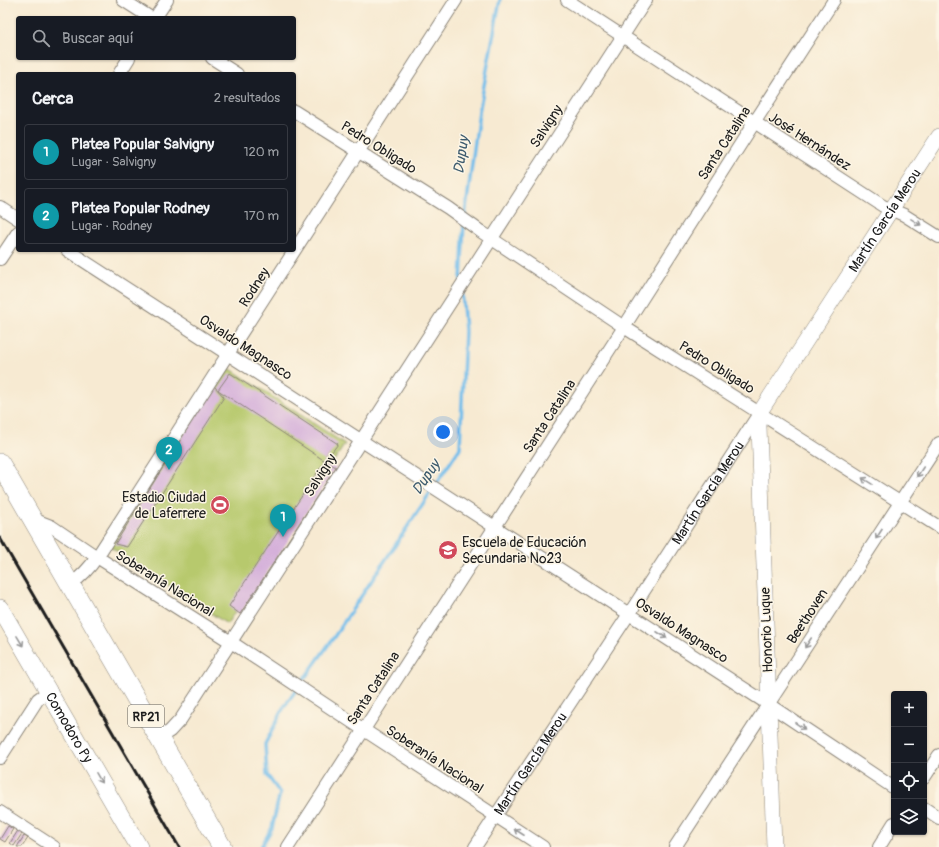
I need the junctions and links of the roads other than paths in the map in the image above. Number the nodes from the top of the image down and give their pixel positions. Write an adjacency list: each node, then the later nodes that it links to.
1 (122, 0): 7 (street)
2 (167, 0): 8 (street)
3 (456, 0): 17 (street, Rodney)
4 (567, 0): 9 (street, José Hernández)
5 (646, 0): 9 (street, Salvigny)
6 (834, 0): 15 (street, Santa Catalina)
7 (148, 16)
8 (156, 16)
9 (623, 35): 15 (street, José Hernández); 23 (street, Salvigny)
10 (129, 60): 12 (street)
11 (215, 60): 13 (street)
12 (120, 72)
13 (234, 72)
14 (296, 112): 17 (street, Pedro Obligado)
15 (754, 123): 19 (street, José Hernández); 28 (street, Santa Catalina)
16 (939, 136): 19 (street, Martín García Merou)
17 (359, 153): 23 (street, Pedro Obligado); 24 (street, Rodney)
18 (0, 207): 20 (street)
19 (892, 210): 22 (street, José Hernández, one-way to 22); 30 (street, Martín García Merou)
20 (16, 217)
21 (16, 235): 27 (street)
22 (939, 236)
23 (491, 238): 28 (street, Pedro Obligado); 31 (street, Salvigny)
24 (296, 250)
25 (70, 252): 29 (street, Osvaldo Magnasco)
26 (294, 252): 29 (street, Rodney)
27 (0, 259)
28 (624, 327): 30 (street, Pedro Obligado); 36 (street, Santa Catalina)
29 (228, 354): 31 (street, Osvaldo Magnasco); 38 (street, Rodney)
30 (760, 412): 34 (street, Pedro Obligado, one-way to 30); 41 (street, Martín García Merou); 44 (street, Honorio Luque)
31 (361, 440): 36 (street, Osvaldo Magnasco); 42 (street, Salvigny)
32 (939, 443): 34 (street, Beethoven, one-way to 34)
33 (0, 463): 35 (main road, RP21)
34 (900, 502): 37 (street, Pedro Obligado); 44 (street, Beethoven, one-way to 44)
35 (33, 519): 38 (street, Soberanía Nacional); 39 (main road, RP21)
36 (495, 526): 41 (street, Osvaldo Magnasco); 45 (street, Santa Catalina)
37 (939, 527)
38 (97, 557): 39 (street, Rodney); 42 (street, Soberanía Nacional)
39 (70, 585): 46 (main road, RP21)
40 (0, 608): 43 (main road, Comodoro Py, one-way to 43)
41 (629, 614): 44 (street, Osvaldo Magnasco, one-way to 44); 53 (street, Martín García Merou)
42 (231, 642): 45 (street, Soberanía Nacional); 46 (street, Salvigny)
43 (49, 691): 48 (street); 57 (main road, Comodoro Py, one-way to 57)
44 (768, 704): 50 (street, Osvaldo Magnasco, one-way to 50); 62 (street, Beethoven); 63 (street, Honorio Luque)
45 (364, 730): 53 (street, Soberanía Nacional); 59 (street, Santa Catalina)
46 (159, 738): 58 (main road, RP21)
47 (939, 755): 49 (street)
48 (0, 758)
49 (927, 773)
50 (891, 786)
51 (927, 810): 54 (street)
52 (0, 812): 56 (street)
53 (495, 816): 60 (street, Martín García Merou); 61 (street, Soberanía Nacional, one-way to 53)
54 (939, 818)
55 (891, 828): 64 (street)
56 (54, 847)
57 (139, 847)
58 (222, 847)
59 (288, 847)
60 (475, 847)
61 (543, 847)
62 (675, 847)
63 (774, 847)
64 (878, 847)

